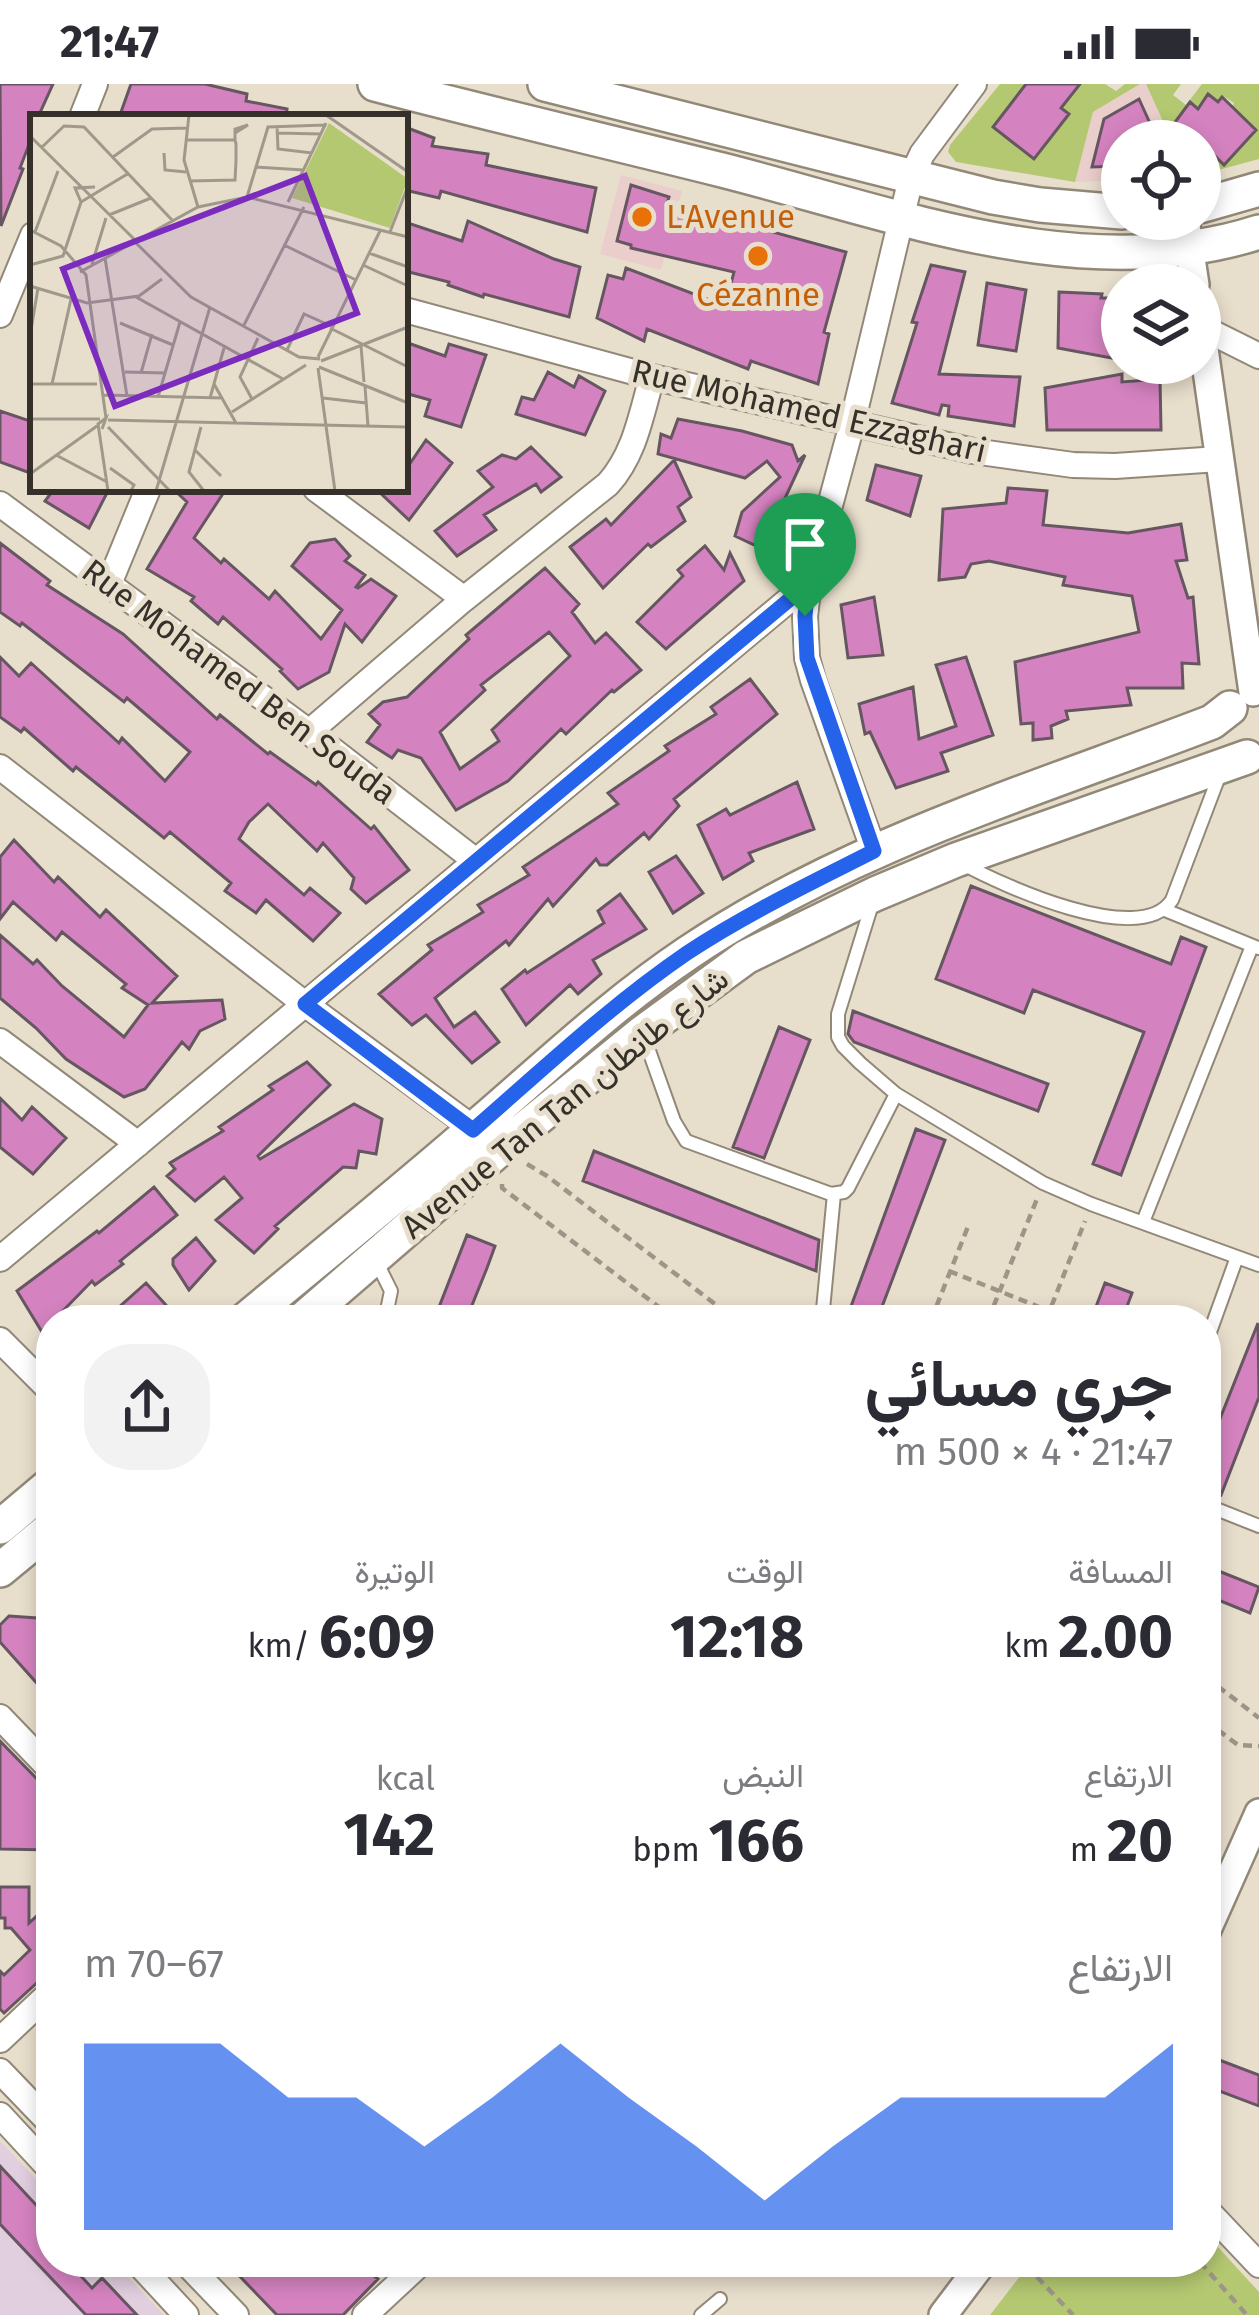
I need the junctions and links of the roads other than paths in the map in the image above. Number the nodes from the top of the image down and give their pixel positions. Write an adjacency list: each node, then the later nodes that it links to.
1 (95, 84): 5 (street)
2 (375, 84): 10 (main road)
3 (545, 84): 6 (main road)
4 (974, 84): 6 (street)
5 (83, 114)
6 (910, 178): 9 (main road); 10 (street)
7 (1259, 189): 8 (main road)
8 (1221, 200)
9 (1101, 210)
10 (901, 218): 13 (main road); 21 (street)
11 (1259, 232): 12 (main road)
12 (1221, 233)
13 (1144, 240)
14 (30, 242): 16 (street)
15 (408, 311): 19 (street, Rue Mohamed Ezzaghari)
16 (0, 315)
17 (1221, 335): 18 (street)
18 (1259, 356)
19 (652, 376): 21 (street, Rue Mohamed Ezzaghari); 28 (street)
20 (1209, 384): 22 (street)
21 (852, 424): 22 (street, Rue Mohamed Ezzaghari); 27 (street)
22 (1220, 459): 29 (street)
23 (147, 492): 26 (street)
24 (320, 492): 28 (street)
25 (0, 503): 26 (street, Rue Mohamed Ben Souda)
26 (109, 584): 30 (street, Rue Mohamed Ben Souda)
27 (808, 584): 33 (street); 35 (street)
28 (464, 599): 30 (street)
29 (1247, 697): 31 (main road); 33 (main road, Avenue Tan Tan شارع طانطان)
30 (309, 732): 35 (street, Rue Mohamed Ben Souda)
31 (1243, 760): 34 (main road, Avenue Tan Tan شارع طانطان); 37 (lane)
32 (0, 767): 39 (street)
33 (874, 851): 43 (main road, Avenue Tan Tan شارع طانطان)
34 (956, 860): 36 (main road, Avenue Tan Tan شارع طانطان); 37 (lane)
35 (476, 861): 39 (street)
36 (875, 894): 40 (main road, Avenue Tan Tan شارع طانطان); 42 (lane)
37 (1165, 910): 38 (lane)
38 (1256, 947): 46 (lane)
39 (305, 1004): 43 (street); 44 (street)
40 (642, 1033): 43 (main road, Avenue Tan Tan شارع طانطان); 45 (lane)
41 (0, 1041): 44 (street)
42 (896, 1094): 45 (lane); 46 (lane)
43 (487, 1139): 48 (main road, Avenue Tan Tan شارع طانطان); 51 (main road, Avenue Tan Tan شارع طانطان)
44 (138, 1144): 49 (street)
45 (834, 1194): 54 (lane)
46 (1143, 1222): 47 (lane)
47 (1238, 1257): 50 (lane); 55 (lane)
48 (374, 1258): 52 (main road, Avenue Tan Tan شارع طانطان); 53 (lane)
49 (0, 1259)
50 (1259, 1265)
51 (265, 1305)
52 (319, 1305)
53 (388, 1305)
54 (823, 1305)
55 (1220, 1305)
56 (0, 1340): 57 (street)
57 (36, 1376)
58 (36, 1497): 61 (main road)
59 (1221, 1511): 60 (lane)
60 (1259, 1526)
61 (0, 1527)
62 (36, 1540): 63 (main road)
63 (0, 1570)
64 (0, 1717): 65 (street)
65 (36, 1754)
66 (1259, 1813): 67 (street)
67 (1221, 1898)
68 (36, 2006): 69 (street)
69 (0, 2040)
70 (0, 2071): 71 (street)
71 (36, 2108)
72 (0, 2115): 73 (street)
73 (36, 2154)
74 (1221, 2225): 75 (street)
75 (1259, 2265)
76 (151, 2277): 81 (street)
77 (199, 2277): 82 (street)
78 (406, 2277): 83 (street)
79 (972, 2277): 85 (street)
80 (720, 2299): 84 (lane)
81 (186, 2315)
82 (236, 2315)
83 (365, 2315)
84 (701, 2315)
85 (943, 2315)

